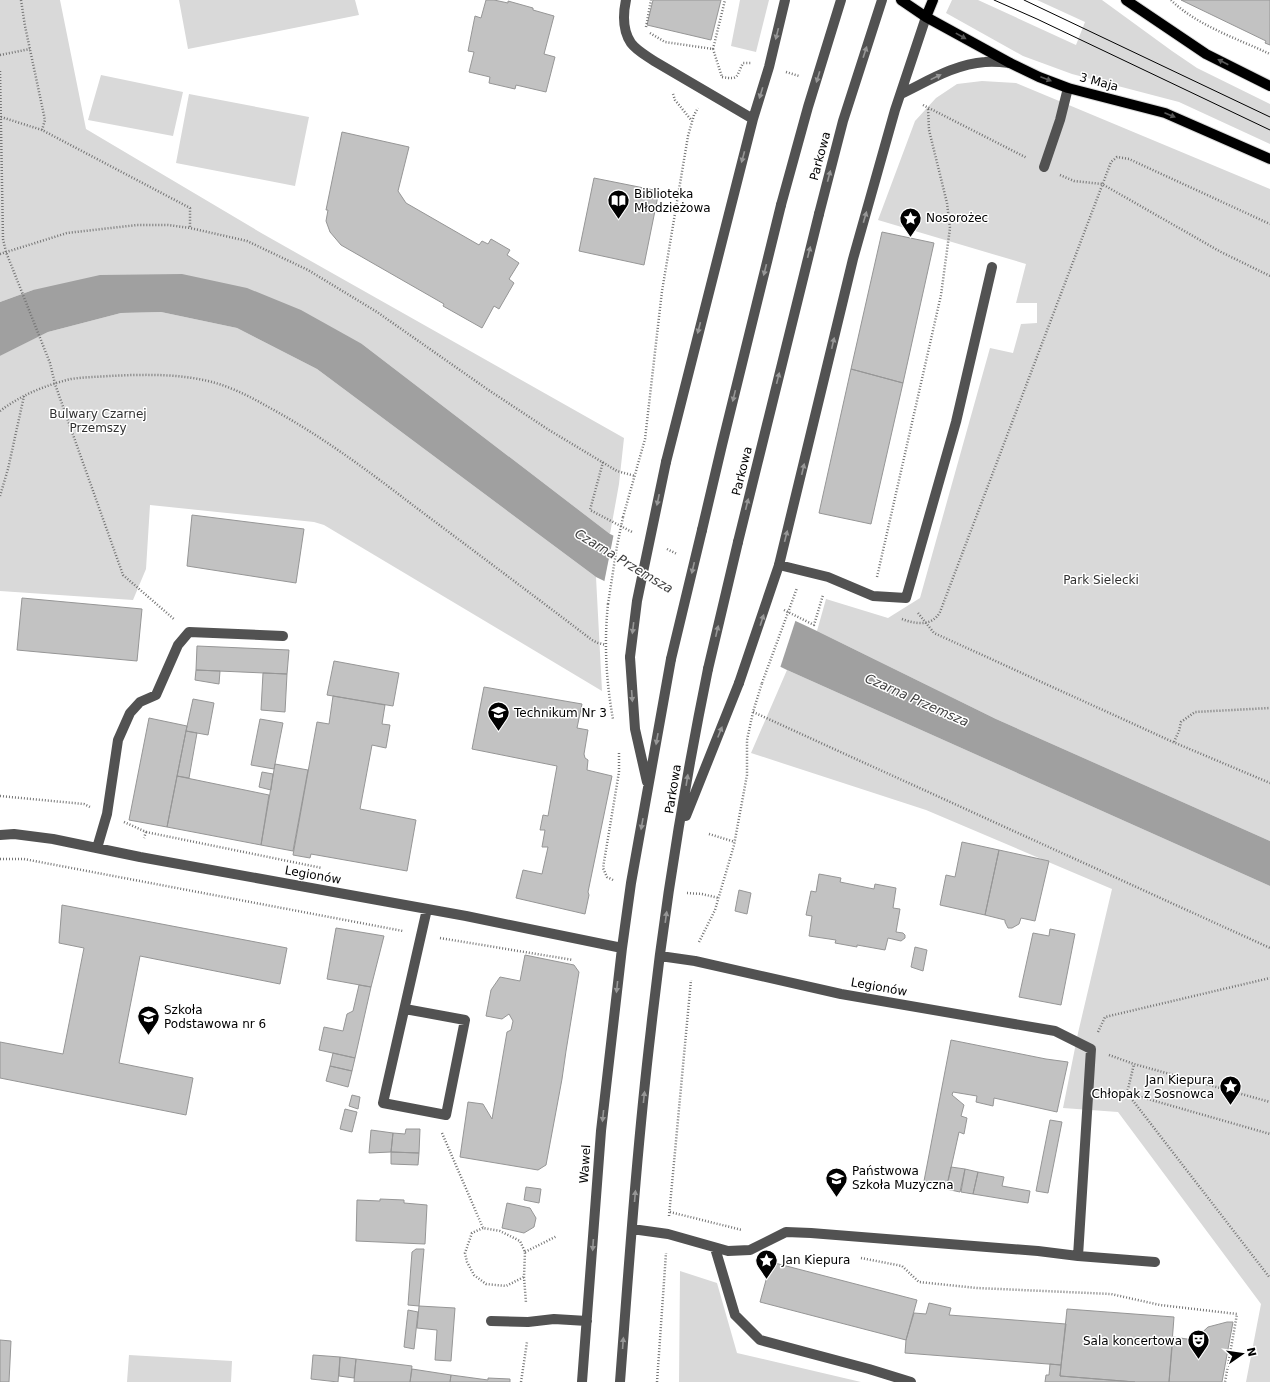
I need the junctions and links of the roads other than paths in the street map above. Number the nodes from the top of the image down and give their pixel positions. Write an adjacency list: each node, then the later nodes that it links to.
1 (626, 0): 13 (street)
2 (785, 0): 13 (street, one-way to 13)
3 (841, 0): 19 (street, Parkowa, one-way to 19, bridge)
4 (882, 0): 20 (street, Parkowa, one-way to 4, bridge)
5 (901, 0): 8 (main road, 3 Maja)
6 (933, 0): 8 (main road)
7 (1126, 0): 10 (main road, one-way to 7)
8 (926, 17): 9 (main road, 3 Maja, one-way to 9); 12 (street)
9 (1010, 63): 11 (main road, 3 Maja, one-way to 11); 12 (street, one-way to 9)
10 (1270, 86)
11 (1068, 88): 14 (main road, 3 Maja, one-way to 14); 15 (street)
12 (901, 94): 17 (street, one-way to 12)
13 (753, 119): 19 (street, one-way to 19, bridge)
14 (1270, 159)
15 (1044, 167)
16 (992, 267): 17 (street)
17 (779, 565): 20 (street, one-way to 17, bridge)
18 (283, 636): 22 (street)
19 (648, 786): 24 (street, Parkowa, one-way to 24)
20 (679, 833): 25 (street, Parkowa, one-way to 20)
21 (0, 835): 22 (street, Legionów)
22 (96, 848): 23 (street, Legionów)
23 (427, 909): 24 (street, Legionów); 26 (street)
24 (622, 948): 32 (street, Wawel, one-way to 32)
25 (660, 956): 27 (street, one-way to 25); 29 (street, Legionów)
26 (405, 1009): 26 (street)
27 (632, 1229): 28 (street); 34 (street, one-way to 27)
28 (715, 1248): 29 (street); 35 (street)
29 (1078, 1256): 30 (street)
30 (1155, 1262)
31 (491, 1321): 32 (street)
32 (587, 1321): 33 (street, Wawel)
33 (582, 1382)
34 (620, 1382)
35 (911, 1382)

